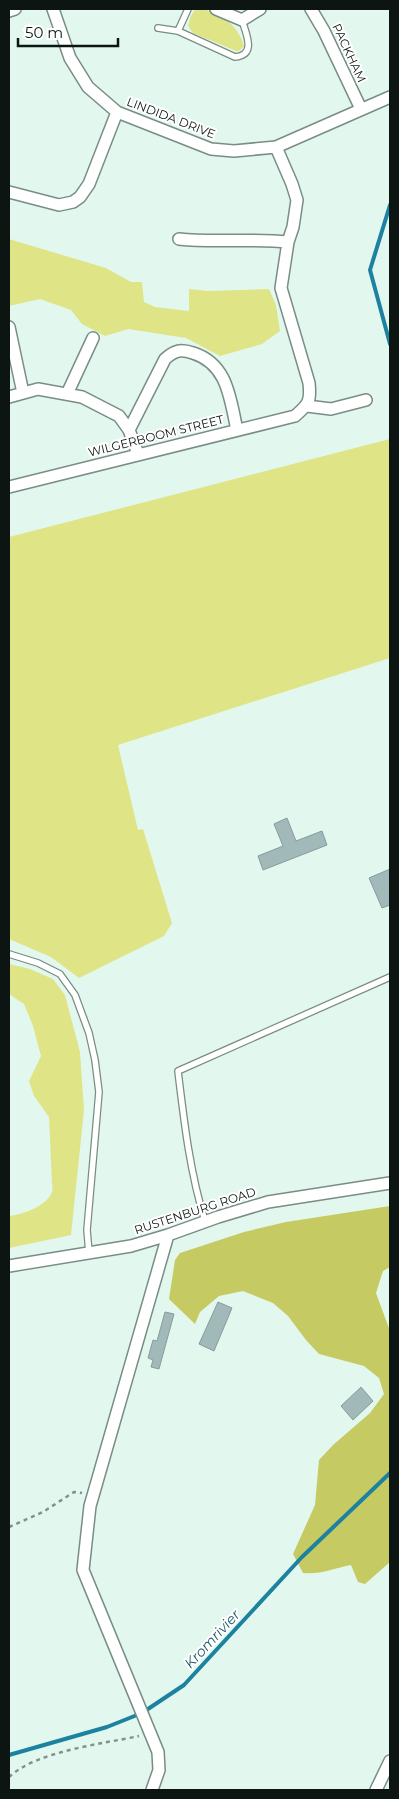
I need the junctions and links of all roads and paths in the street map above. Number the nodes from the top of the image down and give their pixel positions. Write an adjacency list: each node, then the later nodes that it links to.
1 (15, 9): 7 (street)
2 (53, 9): 13 (street, LINDIDA DRIVE)
3 (188, 9): 10 (lane)
4 (216, 9): 8 (street)
5 (260, 9): 8 (street)
6 (311, 9): 12 (street, PACKHAM)
7 (9, 11)
8 (242, 20): 10 (lane)
9 (158, 28): 10 (lane)
10 (178, 31)
11 (390, 97): 12 (street, LINDIDA DRIVE)
12 (361, 109): 14 (street, LINDIDA DRIVE)
13 (117, 112): 14 (street, LINDIDA DRIVE); 15 (street)
14 (276, 147): 17 (street)
15 (9, 192)
16 (180, 239): 17 (street)
17 (288, 242): 24 (street)
18 (9, 327): 20 (street)
19 (93, 338): 21 (street)
20 (23, 393): 21 (street); 22 (street)
21 (67, 394): 25 (street)
22 (9, 397)
23 (366, 400): 24 (street)
24 (307, 406): 26 (street, WILGERBOOM STREET)
25 (129, 430): 26 (street); 27 (street)
26 (237, 430): 27 (street, WILGERBOOM STREET)
27 (138, 454): 28 (street, WILGERBOOM STREET)
28 (9, 487)
29 (9, 954): 34 (lane)
30 (390, 977): 32 (lane)
31 (390, 1183): 32 (street, RUSTENBURG ROAD)
32 (205, 1222): 33 (street, RUSTENBURG ROAD)
33 (168, 1236): 34 (street, RUSTENBURG ROAD); 36 (street)
34 (89, 1253): 35 (street, RUSTENBURG ROAD)
35 (9, 1266)
36 (90, 1506): 37 (path); 38 (street)
37 (9, 1527)
38 (152, 1734): 40 (path); 41 (street)
39 (390, 1762): 42 (street)
40 (9, 1777)
41 (152, 1790)
42 (376, 1790)

